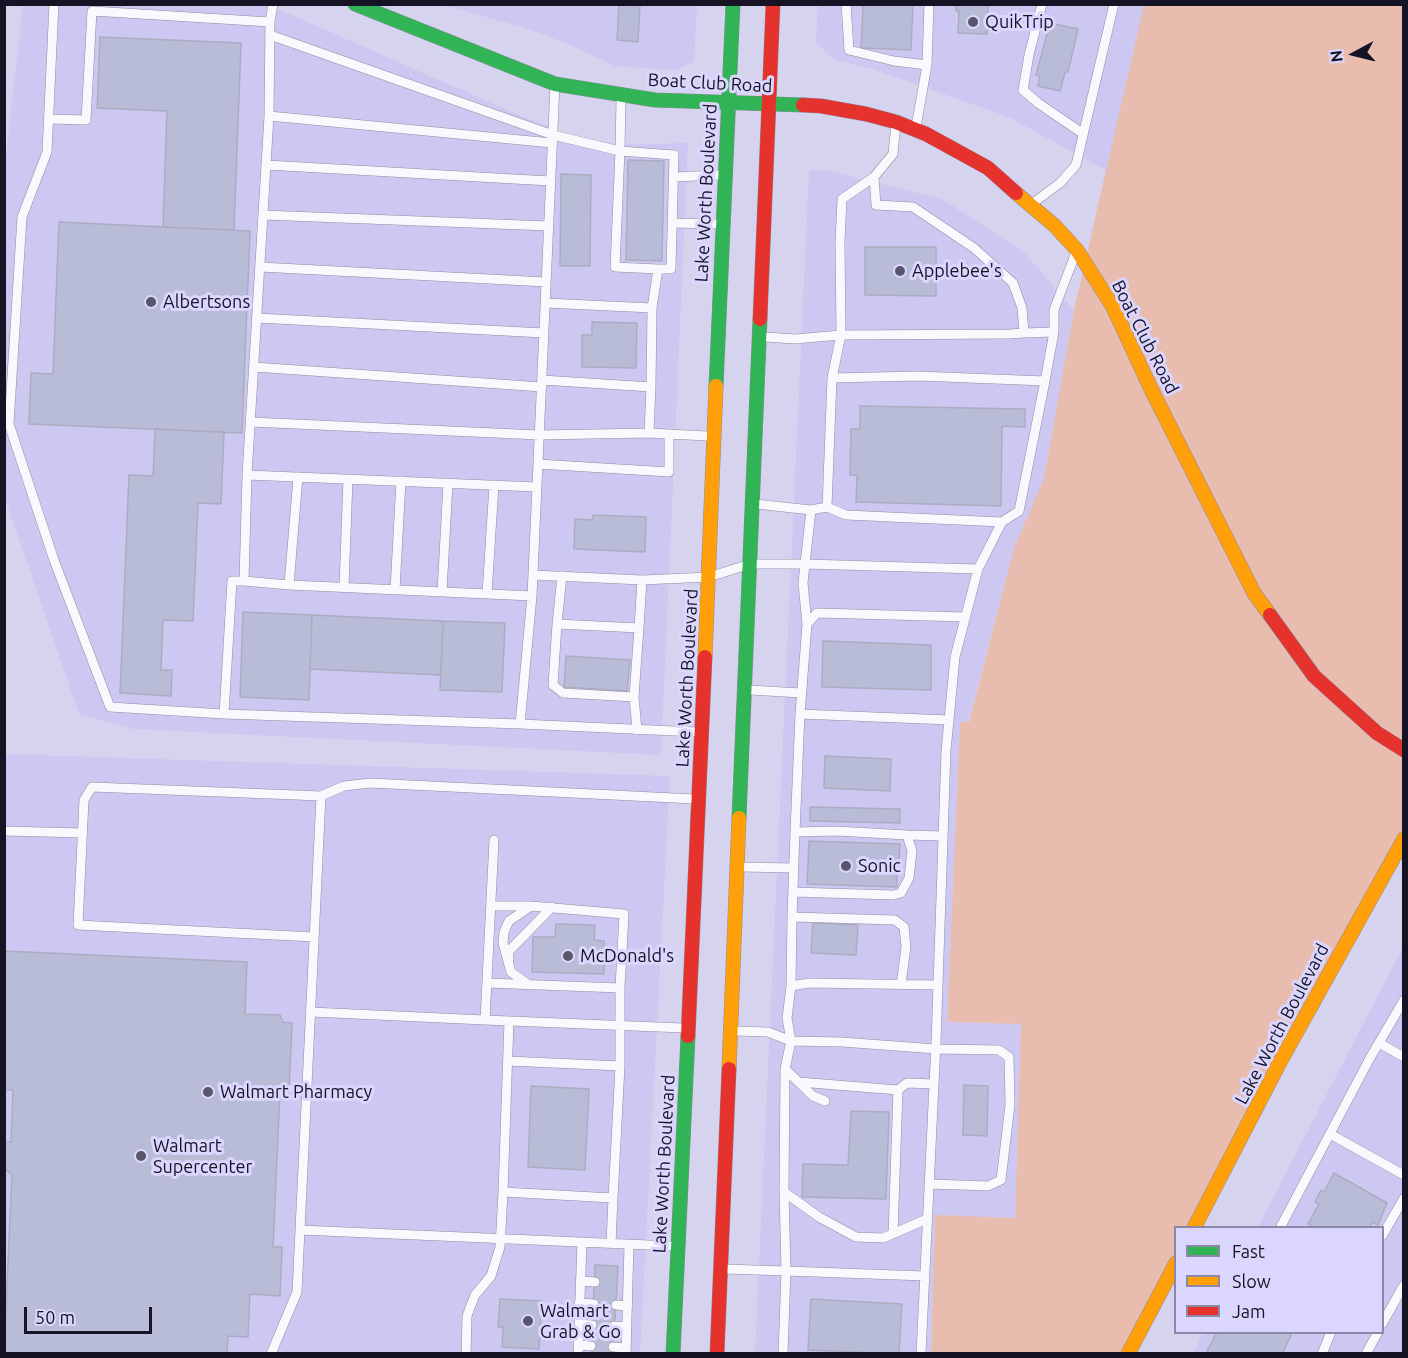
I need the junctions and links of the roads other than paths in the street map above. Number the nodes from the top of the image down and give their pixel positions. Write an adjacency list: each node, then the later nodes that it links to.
1 (54, 4): 18 (lane)
2 (273, 4): 10 (lane)
3 (355, 4): 13 (main road, Boat Club Road)
4 (733, 4): 15 (main road, Lake Worth Boulevard)
5 (773, 4): 16 (main road)
6 (846, 4): 12 (lane)
7 (929, 4): 12 (lane)
8 (1042, 4): 21 (lane)
9 (1114, 4): 21 (lane)
10 (270, 22): 11 (lane); 18 (lane)
11 (270, 35): 17 (lane); 22 (lane)
12 (927, 65): 20 (lane)
13 (555, 84): 14 (main road, Boat Club Road); 22 (lane)
14 (621, 95): 15 (main road, Boat Club Road); 23 (lane)
15 (728, 102): 16 (main road, Boat Club Road); 25 (main road, Lake Worth Boulevard)
16 (769, 104): 19 (main road, Boat Club Road); 45 (main road)
17 (269, 116): 22 (lane); 24 (lane)
18 (49, 119): 89 (lane)
19 (896, 122): 20 (main road, Boat Club Road); 27 (lane)
20 (916, 129): 29 (main road, Boat Club Road)
21 (1082, 133): 29 (lane)
22 (552, 139): 23 (lane); 28 (lane)
23 (620, 151): 26 (lane); 36 (lane)
24 (266, 165): 28 (lane); 30 (lane)
25 (725, 175): 26 (lane); 32 (main road, Lake Worth Boulevard)
26 (674, 177): 31 (lane)
27 (874, 177): 43 (lane); 44 (lane)
28 (550, 181): 33 (lane)
29 (1031, 205): 34 (main road, Boat Club Road)
30 (263, 215): 33 (lane); 35 (lane)
31 (672, 223): 32 (lane); 36 (lane)
32 (723, 225): 55 (main road, Lake Worth Boulevard)
33 (549, 226): 37 (lane)
34 (1077, 250): 41 (lane); 95 (main road, Boat Club Road)
35 (260, 267): 37 (lane); 40 (lane)
36 (658, 269): 39 (lane)
37 (546, 282): 38 (lane)
38 (545, 303): 39 (lane); 42 (lane)
39 (652, 308): 50 (lane)
40 (257, 318): 42 (lane); 46 (lane)
41 (1054, 332): 43 (lane); 48 (lane)
42 (544, 333): 49 (lane)
43 (1024, 333): 44 (lane)
44 (841, 335): 45 (lane); 47 (lane)
45 (759, 337): 64 (main road)
46 (254, 367): 49 (lane); 51 (lane)
47 (832, 378): 48 (lane); 65 (lane)
48 (1045, 381): 67 (lane)
49 (542, 383): 50 (lane); 54 (lane)
50 (651, 387): 52 (lane)
51 (251, 422): 54 (lane); 57 (lane)
52 (649, 433): 53 (lane); 54 (lane)
53 (669, 434): 55 (lane); 56 (lane)
54 (539, 435): 56 (lane)
55 (714, 436): 73 (main road, Lake Worth Boulevard)
56 (538, 464): 63 (lane)
57 (247, 475): 58 (lane); 75 (lane)
58 (298, 477): 59 (lane); 76 (lane)
59 (348, 479): 60 (lane); 77 (lane)
60 (401, 482): 61 (lane); 78 (lane)
61 (447, 483): 62 (lane); 79 (lane)
62 (494, 485): 63 (lane); 80 (lane)
63 (537, 487): 71 (lane)
64 (753, 504): 66 (lane); 68 (main road)
65 (827, 507): 66 (lane); 67 (lane)
66 (811, 510): 69 (lane)
67 (1002, 522): 70 (lane)
68 (750, 564): 69 (lane); 73 (lane); 86 (main road)
69 (805, 564): 70 (lane); 84 (lane)
70 (978, 569): 82 (lane)
71 (533, 574): 72 (lane); 81 (lane)
72 (562, 576): 74 (lane); 83 (lane)
73 (709, 578): 74 (lane); 94 (main road, Lake Worth Boulevard)
74 (642, 580): 85 (lane)
75 (244, 581): 76 (lane); 89 (lane)
76 (289, 585): 77 (lane)
77 (344, 588): 78 (lane)
78 (395, 590): 79 (lane)
79 (442, 592): 80 (lane)
80 (487, 594): 81 (lane)
81 (532, 596): 92 (lane)
82 (965, 617): 84 (lane); 91 (lane)
83 (557, 624): 85 (lane); 88 (lane)
84 (807, 624): 87 (lane)
85 (639, 628): 88 (lane)
86 (744, 689): 87 (lane); 105 (main road)
87 (801, 693): 90 (lane)
88 (634, 697): 93 (lane)
89 (224, 714): 92 (lane)
90 (800, 714): 91 (lane); 100 (lane)
91 (949, 720): 102 (lane)
92 (520, 724): 93 (lane)
93 (637, 730): 94 (lane)
94 (702, 733): 97 (main road, Lake Worth Boulevard)
95 (1404, 750)
96 (321, 796): 97 (lane); 99 (lane); 112 (lane)
97 (699, 799): 114 (main road, Lake Worth Boulevard)
98 (4, 831): 99 (lane)
99 (83, 832): 112 (lane)
100 (795, 832): 101 (lane); 106 (lane)
101 (907, 836): 102 (lane); 107 (lane)
102 (943, 836): 116 (lane)
103 (1404, 839): 151 (main road, Lake Worth Boulevard)
104 (494, 840): 108 (lane)
105 (738, 867): 106 (lane); 129 (main road)
106 (793, 868): 107 (lane)
107 (793, 892): 111 (lane)
108 (490, 906): 109 (lane); 115 (lane)
109 (531, 906): 110 (lane); 113 (lane)
110 (552, 908): 113 (lane); 120 (lane)
111 (792, 917): 118 (lane); 119 (lane)
112 (314, 937): 123 (lane)
113 (512, 972): 117 (lane)
114 (691, 973): 122 (main road); 128 (main road, Lake Worth Boulevard)
115 (487, 983): 117 (lane); 124 (lane)
116 (938, 984): 118 (lane); 133 (lane)
117 (529, 985): 120 (lane)
118 (901, 985): 119 (lane)
119 (791, 986): 130 (lane)
120 (620, 988): 127 (lane)
121 (1404, 1000): 131 (lane)
122 (703, 1002)
123 (310, 1012): 124 (lane); 153 (lane)
124 (486, 1020): 125 (lane)
125 (509, 1021): 127 (lane); 135 (lane)
126 (716, 1022): 129 (main road)
127 (619, 1025): 128 (lane); 136 (lane)
128 (695, 1030): 160 (main road, Lake Worth Boulevard)
129 (731, 1030): 130 (lane); 138 (main road)
130 (791, 1041): 133 (lane); 137 (lane)
131 (1379, 1043): 134 (lane); 143 (lane)
132 (714, 1046): 138 (main road)
133 (936, 1049): 140 (lane); 145 (lane)
134 (1404, 1057)
135 (508, 1061): 136 (lane); 146 (lane)
136 (620, 1066): 148 (lane)
137 (785, 1069): 139 (lane); 147 (lane)
138 (729, 1071): 162 (main road)
139 (799, 1082): 141 (lane); 142 (lane)
140 (934, 1084): 141 (lane); 145 (lane)
141 (898, 1090): 154 (lane)
142 (825, 1101)
143 (1330, 1134): 144 (lane); 152 (lane)
144 (1404, 1175)
145 (929, 1184): 150 (lane)
146 (503, 1192): 148 (lane); 156 (lane)
147 (784, 1192): 154 (lane); 163 (lane)
148 (613, 1198): 158 (lane)
149 (1404, 1198): 155 (lane)
150 (927, 1219): 154 (lane); 164 (lane)
151 (1195, 1226)
152 (1283, 1226)
153 (300, 1230): 156 (lane); 185 (lane)
154 (893, 1234)
155 (1384, 1234)
156 (501, 1239): 157 (lane); 186 (lane)
157 (582, 1242): 158 (lane); 165 (lane)
158 (611, 1244): 159 (lane)
159 (629, 1245): 160 (lane); 168 (lane)
160 (678, 1246): 187 (main road, Lake Worth Boulevard)
161 (1174, 1267): 191 (main road)
162 (720, 1269): 163 (lane); 188 (main road)
163 (786, 1271): 164 (lane); 189 (lane)
164 (925, 1276): 190 (lane)
165 (580, 1281): 166 (lane); 170 (lane)
166 (594, 1282)
167 (617, 1283): 168 (lane)
168 (628, 1283): 173 (lane)
169 (1404, 1285): 174 (lane)
170 (579, 1303): 171 (lane); 175 (lane)
171 (594, 1304)
172 (616, 1305): 173 (lane)
173 (628, 1306): 178 (lane)
174 (1384, 1322)
175 (579, 1324): 176 (lane); 183 (lane)
176 (592, 1325)
177 (614, 1326): 178 (lane)
178 (627, 1327): 184 (lane)
179 (1330, 1334): 192 (lane)
180 (1377, 1334): 193 (lane)
181 (591, 1346): 183 (lane)
182 (613, 1347): 184 (lane)
183 (578, 1349)
184 (626, 1351)
185 (271, 1353)
186 (466, 1353)
187 (674, 1353)
188 (717, 1353)
189 (783, 1353)
190 (921, 1353)
191 (1128, 1353)
192 (1322, 1353)
193 (1366, 1353)

